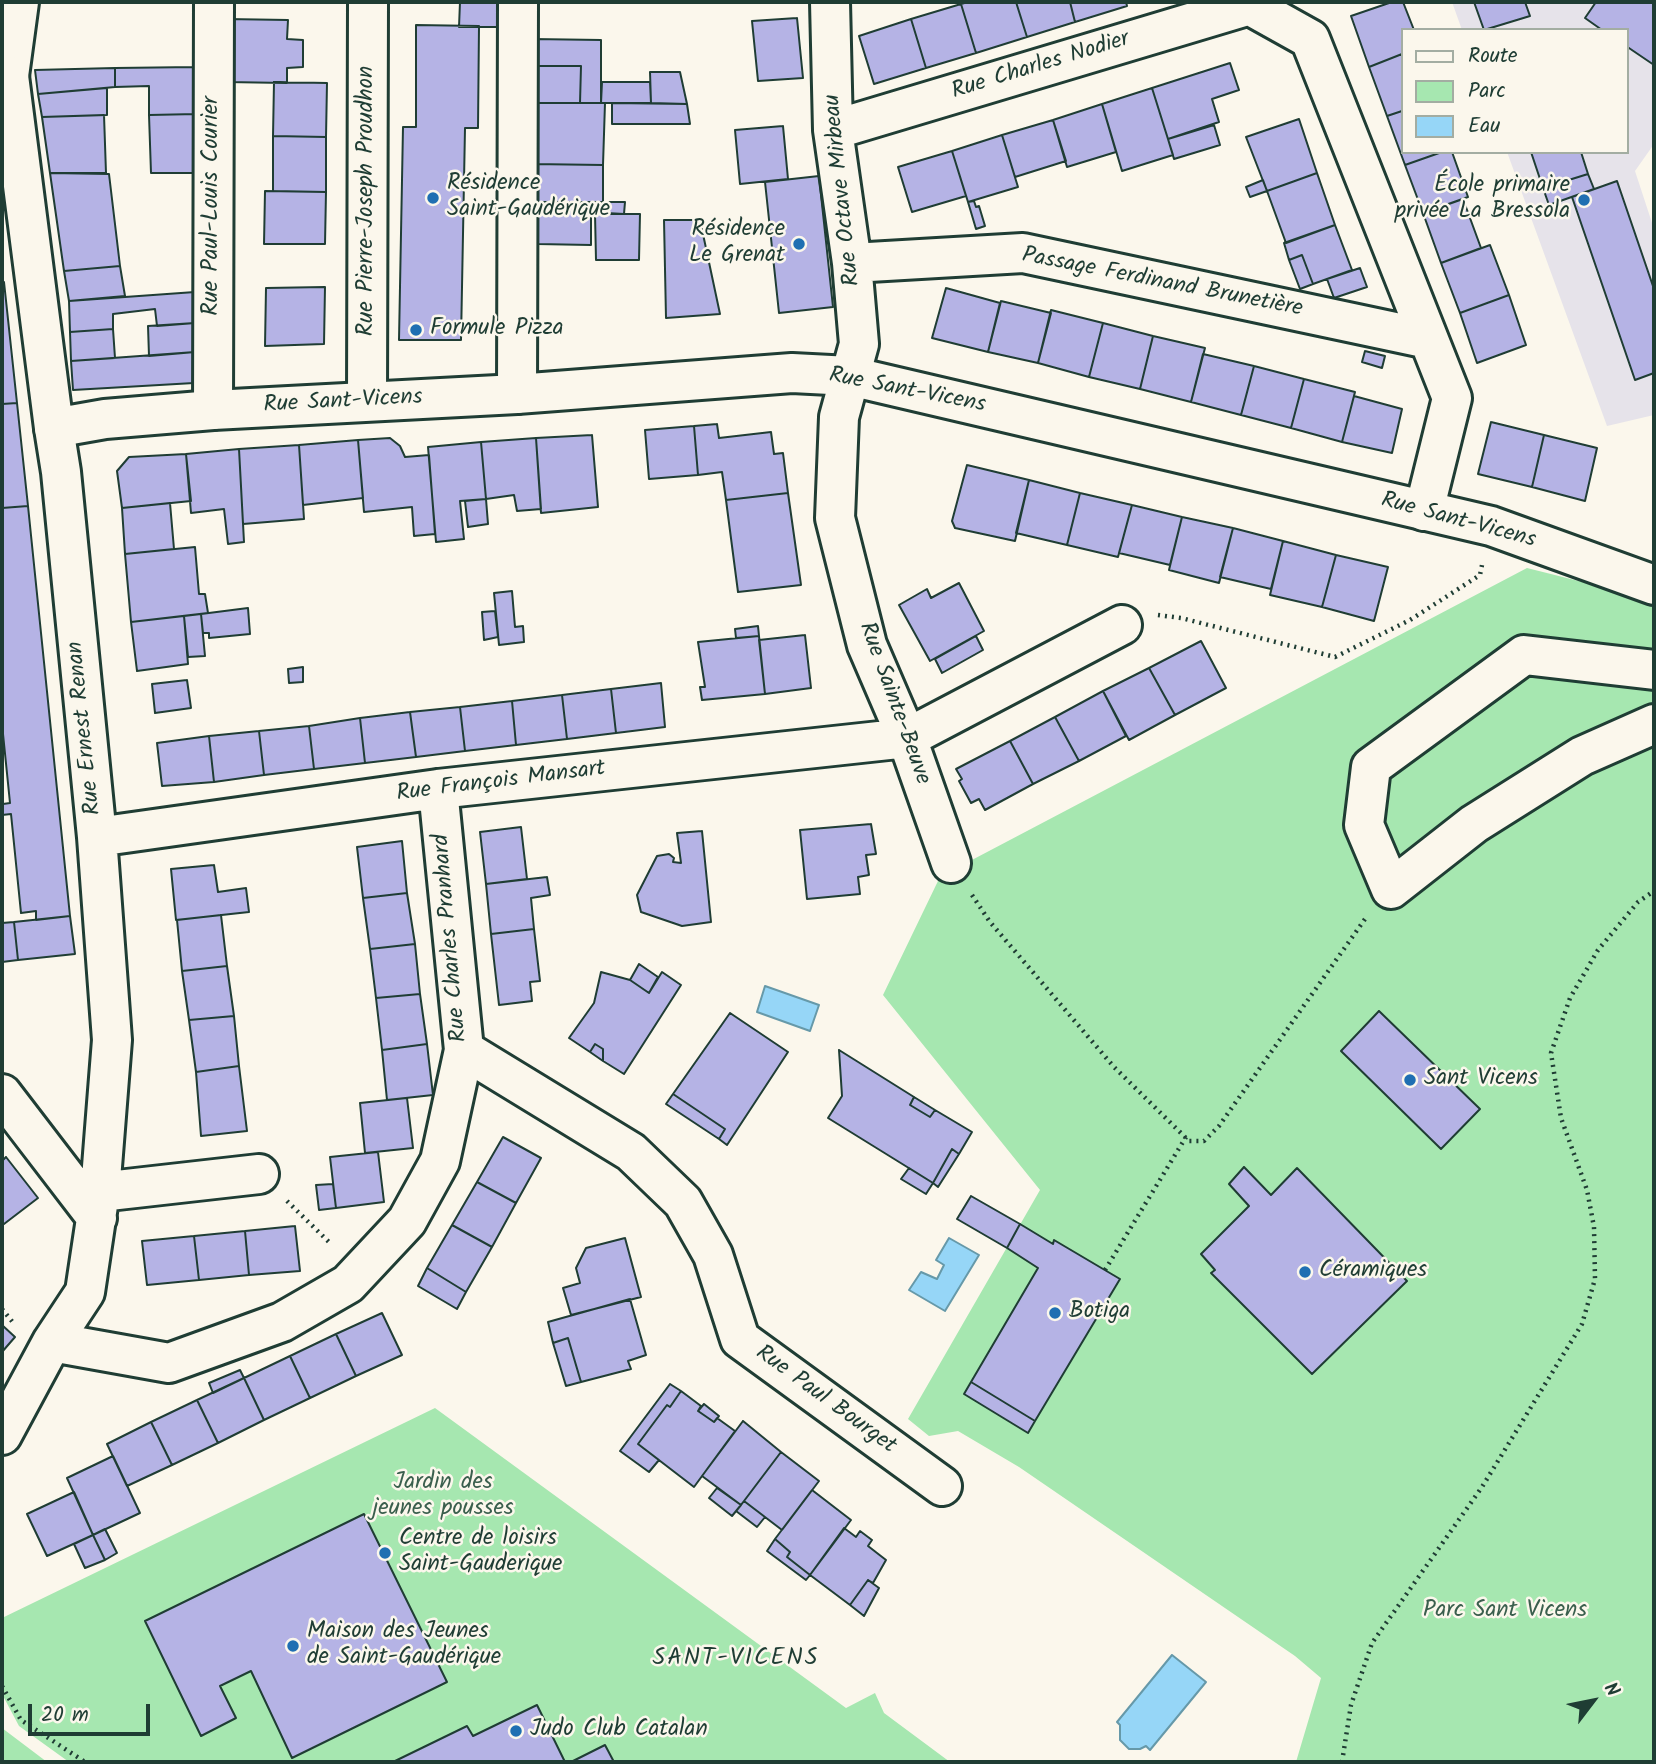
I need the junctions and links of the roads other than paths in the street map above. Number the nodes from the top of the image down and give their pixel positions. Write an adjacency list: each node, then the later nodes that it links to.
1 (19, 2): 7 (street, Rue Ernest Renan)
2 (214, 2): 14 (street, Rue Paul-Louis Courier)
3 (368, 2): 13 (street, Rue Pierre-Joseph Proudhon)
4 (518, 2): 12 (street)
5 (830, 2): 8 (street, Rue Octave Mirbeau)
6 (1255, 4): 8 (street, Rue Charles Nodier); 10 (street, Rue Charles Nodier)
7 (5, 78): 15 (street, Rue Ernest Renan)
8 (834, 130): 9 (street, Rue Octave Mirbeau)
9 (852, 263): 10 (street, Passage Ferdinand Brunetière); 11 (street, Rue Octave Mirbeau)
10 (1428, 339): 16 (street, Rue Charles Nodier)
11 (850, 376): 12 (street, Rue Sant-Vicens); 16 (street, Rue Sant-Vicens); 21 (street, Rue Sainte-Beuve)
12 (517, 394): 13 (street, Rue Sant-Vicens)
13 (368, 401): 14 (street, Rue Sant-Vicens)
14 (214, 410): 15 (street, Rue Sant-Vicens)
15 (54, 428): 23 (street, Rue Ernest Renan)
16 (1424, 511): 17 (street, Rue Sant-Vicens)
17 (1654, 585)
18 (1122, 625): 21 (street)
19 (1654, 670): 20 (street)
20 (1654, 723)
21 (907, 737): 22 (street, Rue François Mansart); 24 (street, Rue Sainte-Beuve)
22 (438, 789): 23 (street, Rue François Mansart); 25 (street, Rue Charles Pranhard)
23 (97, 837): 28 (street, Rue Ernest Renan)
24 (951, 863)
25 (464, 1050): 29 (street, Rue Charles Pranhard); 31 (street, Rue Paul Bourget)
26 (2, 1094): 28 (street)
27 (259, 1174): 28 (street)
28 (98, 1205): 29 (street, Rue Ernest Renan)
29 (52, 1342): 30 (street, Rue Ernest Renan)
30 (2, 1435)
31 (942, 1486)

